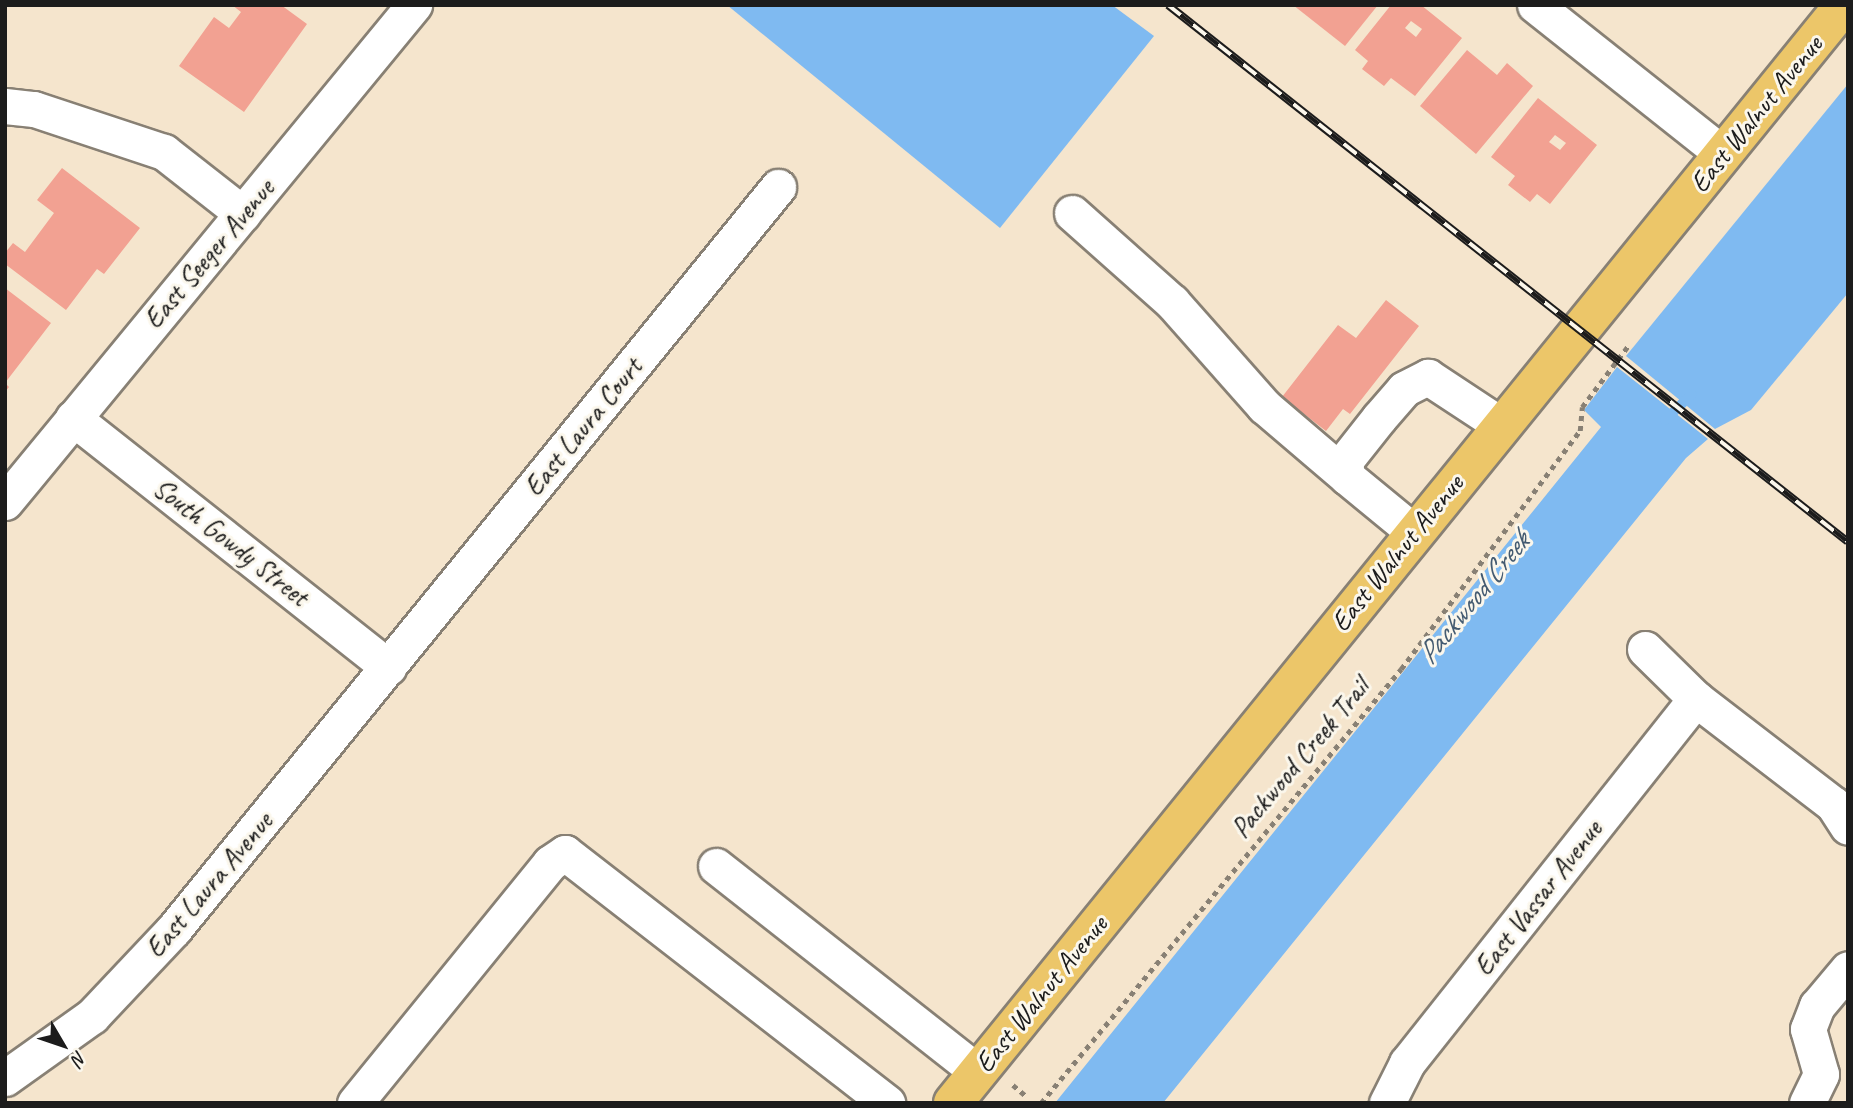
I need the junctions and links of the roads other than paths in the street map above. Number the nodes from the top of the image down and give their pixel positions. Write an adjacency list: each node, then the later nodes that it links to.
1 (414, 5): 8 (street, East Seeger Avenue)
2 (1844, 5): 5 (main road, East Walnut Avenue)
3 (1555, 11): 5 (street)
4 (5, 106): 8 (street)
5 (1723, 154): 10 (main road, East Walnut Avenue)
6 (778, 187): 15 (street, East Laura Court)
7 (1072, 213): 11 (street)
8 (243, 214): 9 (street, East Seeger Avenue)
9 (73, 418): 12 (street, East Seeger Avenue); 15 (street, South Gowdy Street)
10 (1501, 425): 11 (street); 13 (main road, East Walnut Avenue)
11 (1347, 477): 13 (street)
12 (5, 502)
13 (1414, 532): 20 (main road, East Walnut Avenue)
14 (1645, 649): 16 (street)
15 (388, 667): 21 (street, East Laura Avenue)
16 (1696, 699): 17 (street); 25 (street, East Vassar Avenue)
17 (1848, 827)
18 (716, 866): 20 (street)
19 (1848, 969): 26 (street)
20 (978, 1072): 24 (main road, East Walnut Avenue)
21 (5, 1078)
22 (355, 1103): 23 (street)
23 (887, 1103)
24 (953, 1103)
25 (1387, 1103)
26 (1807, 1103)

